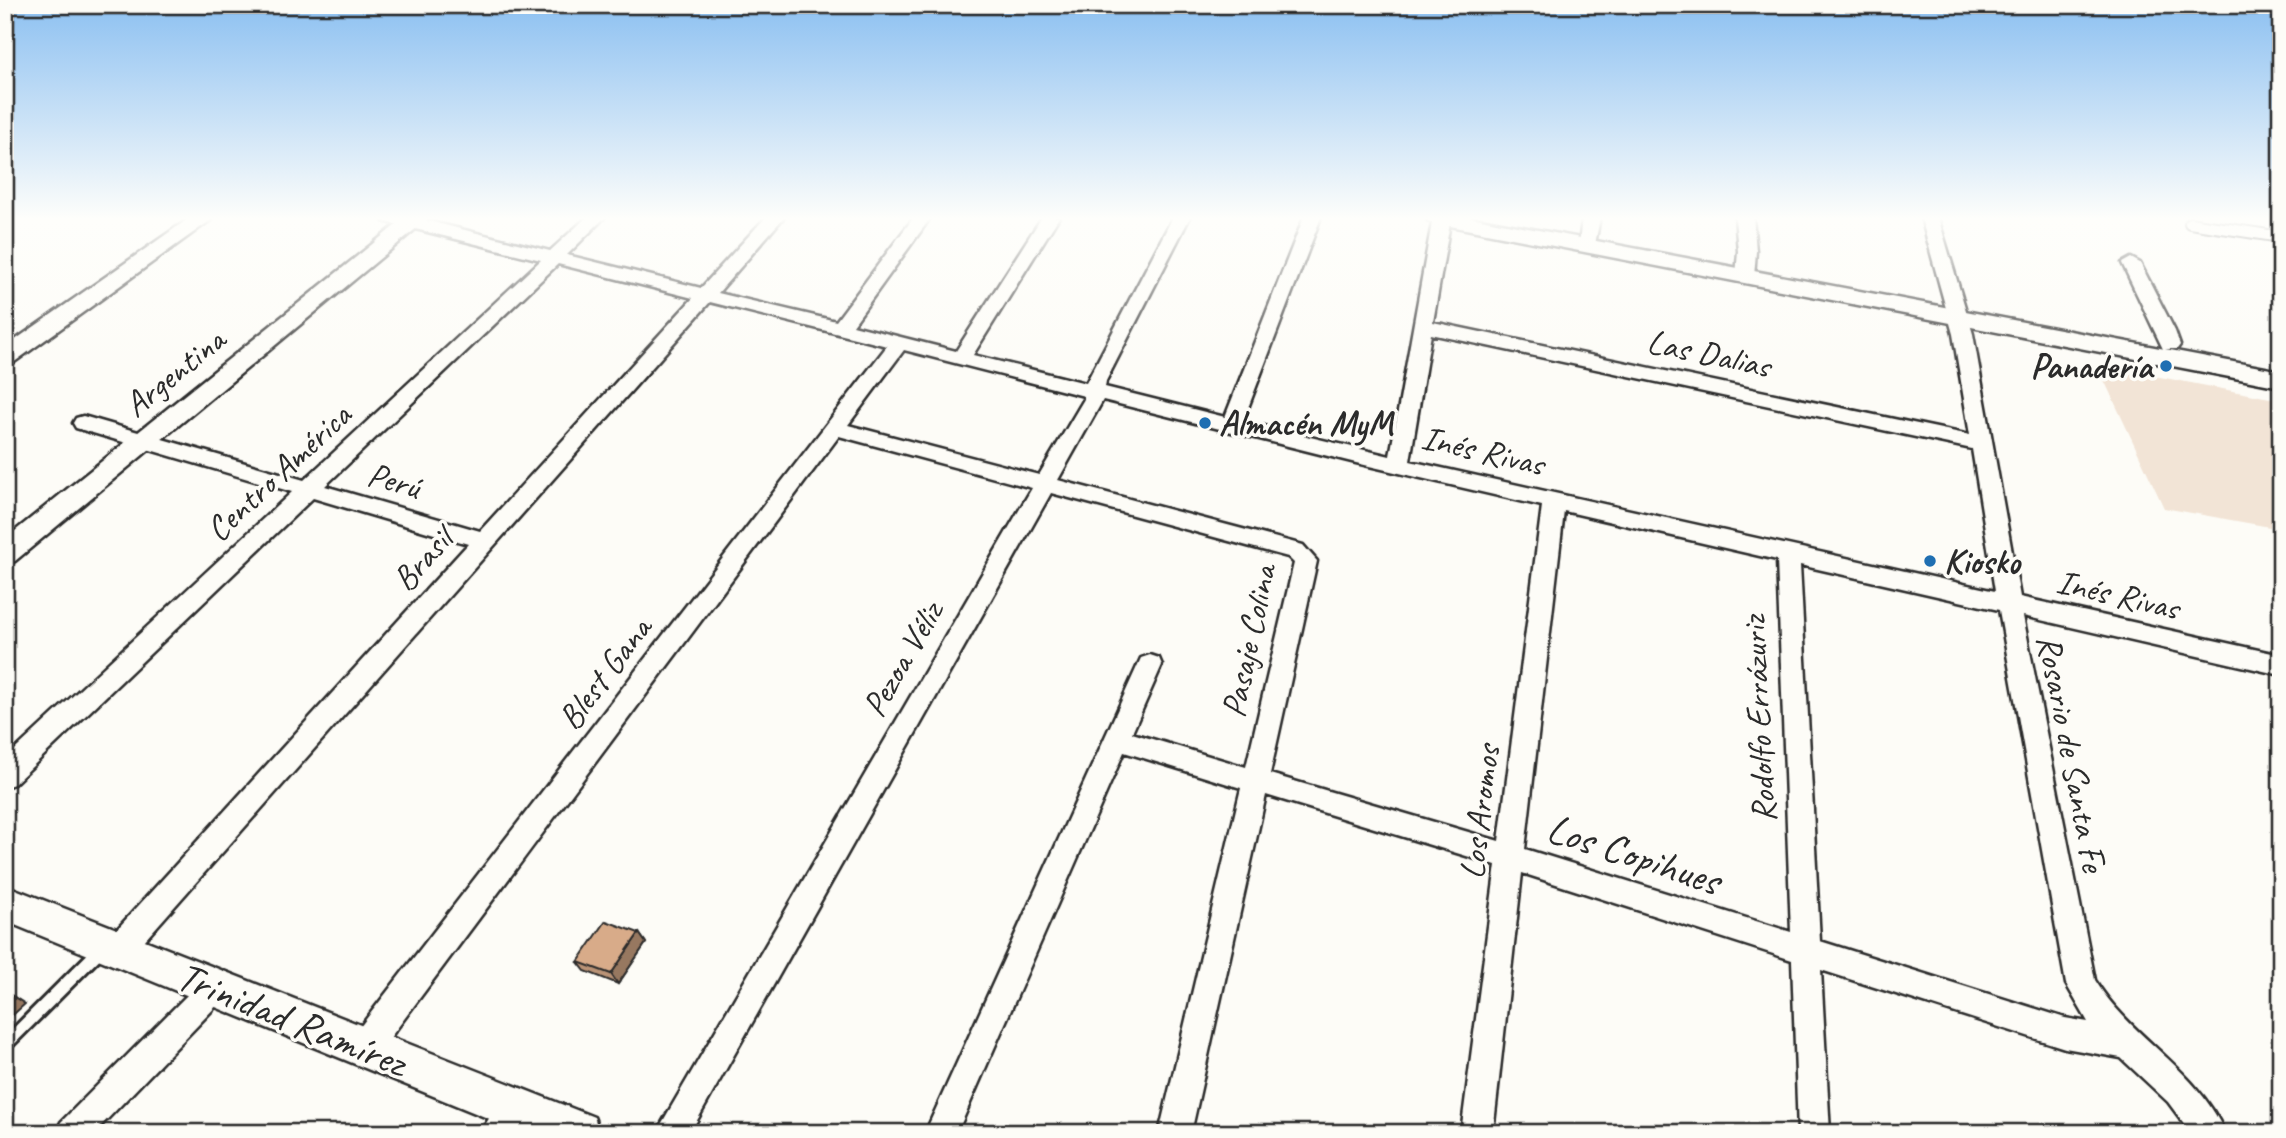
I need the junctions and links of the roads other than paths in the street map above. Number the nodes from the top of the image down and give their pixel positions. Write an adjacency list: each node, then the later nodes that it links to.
1 (130, 270): 22 (street)
2 (347, 270): 29 (street, Argentina)
3 (541, 270): 33 (street, Centro América)
4 (604, 270): 15 (street, Inés Rivas)
5 (728, 270): 15 (street, Brasil)
6 (884, 270): 18 (street)
7 (1017, 270): 21 (street)
8 (1154, 270): 25 (street, Pezoa Véliz)
9 (1292, 270): 27 (street)
10 (1431, 270): 17 (street)
11 (1742, 270): 14 (street)
12 (1944, 270): 16 (street, Rosario de Santa Fe)
13 (2135, 270): 20 (street)
14 (1746, 271): 16 (street)
15 (706, 295): 18 (street, Inés Rivas); 35 (street, Brasil)
16 (1956, 311): 20 (street); 24 (street); 30 (street, Rosario de Santa Fe)
17 (1423, 326): 30 (street, Las Dalias); 31 (street)
18 (841, 328): 19 (street, Inés Rivas)
19 (900, 342): 21 (street, Inés Rivas); 28 (street, Blest Gana)
20 (2170, 345): 23 (street)
21 (962, 357): 25 (street, Inés Rivas)
22 (5, 358)
23 (2281, 366)
24 (2281, 379)
25 (1095, 390): 27 (street, Inés Rivas); 32 (street, Pezoa Véliz)
26 (83, 423): 29 (street, Perú)
27 (1232, 424): 31 (street, Inés Rivas)
28 (834, 428): 32 (street, Pasaje Colina); 51 (street, Blest Gana)
29 (145, 441): 33 (street, Perú); 37 (street, Argentina)
30 (1981, 444): 38 (street, Rosario de Santa Fe)
31 (1399, 466): 34 (street, Inés Rivas)
32 (1045, 484): 43 (street, Pasaje Colina); 55 (street, Pezoa Véliz)
33 (308, 489): 35 (street, Perú); 42 (street, Centro América)
34 (1554, 500): 36 (street, Inés Rivas); 44 (street, Los Aromos)
35 (485, 541): 46 (street, Brasil)
36 (1788, 553): 38 (street, Inés Rivas); 47 (street, Rodolfo Errázuriz)
37 (5, 554)
38 (2009, 603): 40 (street, Inés Rivas); 49 (street, Rosario de Santa Fe)
39 (1150, 664): 41 (street)
40 (2281, 665)
41 (1116, 739): 43 (street, Los Copihues); 56 (street)
42 (5, 776)
43 (1256, 781): 44 (street, Los Copihues); 57 (street, Pasaje Colina)
44 (1510, 857): 47 (street, Los Copihues); 58 (street, Los Aromos)
45 (5, 902): 46 (main road, Trinidad Ramírez)
46 (113, 946): 48 (main road, Trinidad Ramírez); 50 (lane)
47 (1806, 952): 49 (street, Los Copihues); 59 (street, Rodolfo Errázuriz)
48 (215, 987): 51 (main road, Trinidad Ramírez); 53 (street)
49 (2126, 1044): 60 (street, Rosario de Santa Fe)
50 (5, 1045)
51 (364, 1046): 52 (main road, Trinidad Ramírez)
52 (505, 1120): 54 (main road, Trinidad Ramírez)
53 (72, 1133)
54 (578, 1133)
55 (672, 1133)
56 (941, 1133)
57 (1175, 1133)
58 (1477, 1133)
59 (1814, 1133)
60 (2209, 1133)

